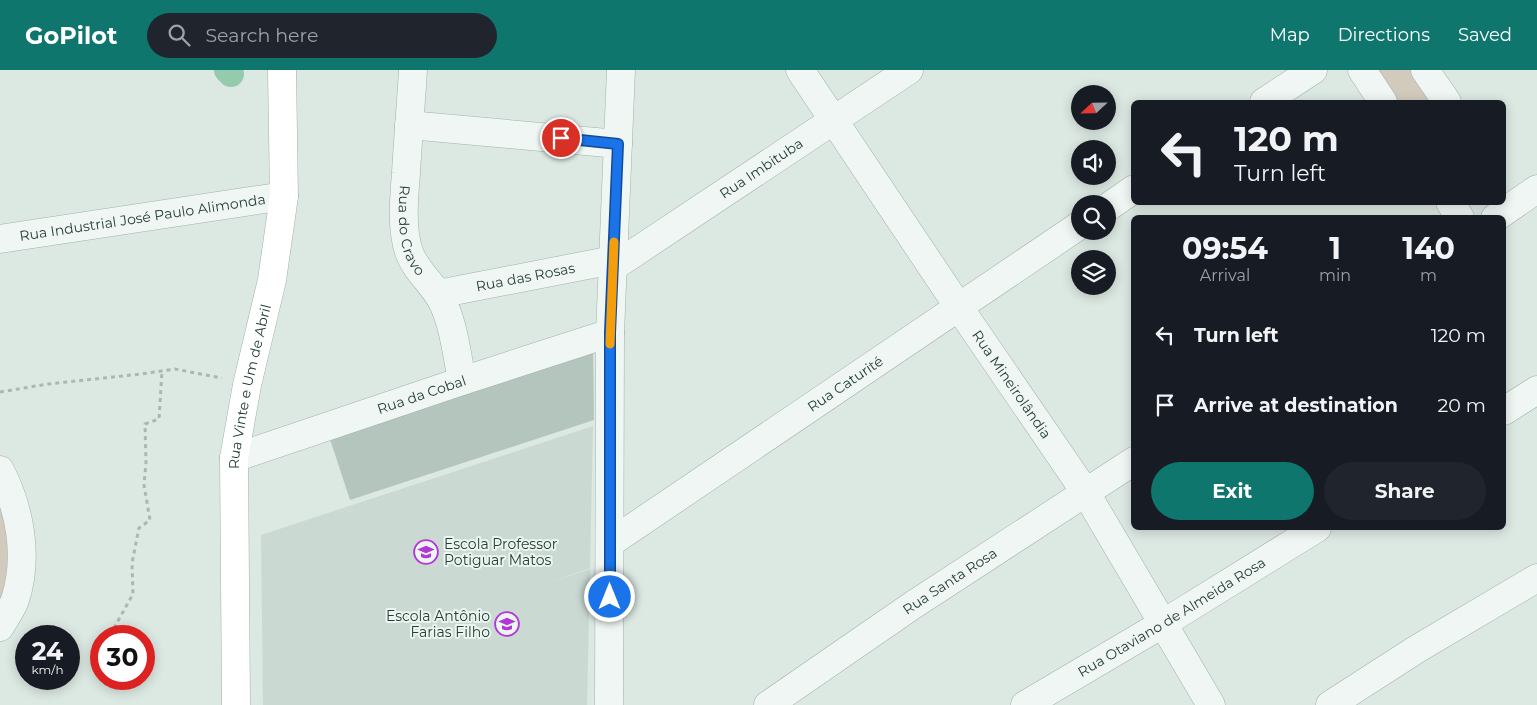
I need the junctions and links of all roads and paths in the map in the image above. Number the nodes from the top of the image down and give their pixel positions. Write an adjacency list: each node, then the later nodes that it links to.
1 (282, 70): 16 (main road, Rua Vinte e Um de Abril)
2 (413, 70): 13 (street, Rua do Cravo)
3 (620, 70): 14 (street)
4 (800, 70): 12 (street, Rua Mineirolândia)
5 (909, 70): 12 (street, Rua Imbituba)
6 (1313, 70): 9 (street)
7 (1362, 70): 10 (street)
8 (1425, 70): 11 (street)
9 (1267, 100)
10 (1383, 100)
11 (1446, 100)
12 (834, 121): 20 (street, Rua Imbituba); 22 (street, Rua Mineirolândia)
13 (409, 125): 14 (street); 21 (street, Rua do Cravo)
14 (618, 144): 20 (street)
15 (1131, 191): 17 (street)
16 (284, 196): 19 (street, Rua Industrial José Paulo Alimonda); 26 (main road, Rua Vinte e Um de Abril)
17 (1116, 201)
18 (1071, 231): 22 (street, Rua Caturité)
19 (0, 239)
20 (613, 263): 21 (street, Rua das Rosas); 23 (street)
21 (438, 294): 25 (street, Rua do Cravo)
22 (958, 306): 33 (street, Rua Mineirolândia); 35 (street, Rua Caturité)
23 (610, 333): 25 (street, Rua da Cobal); 35 (street)
24 (162, 371): 26 (path); 28 (path); 38 (path)
25 (462, 381): 30 (street, Rua da Cobal)
26 (247, 385): 30 (main road, Rua Vinte e Um de Abril)
27 (1537, 390): 29 (street)
28 (0, 392)
29 (1506, 410)
30 (234, 458): 40 (main road, Rua Vinte e Um de Abril)
31 (1131, 463): 33 (street, Rua Santa Rosa)
32 (0, 470): 39 (street)
33 (1086, 493): 37 (street, Rua Mineirolândia); 42 (street, Rua Santa Rosa)
34 (1314, 530): 37 (street, Rua Otaviano de Almeida Rosa)
35 (610, 543): 41 (street)
36 (1537, 578): 45 (street)
37 (1164, 623): 43 (street, Rua Otaviano de Almeida Rosa); 44 (street, Rua Mineirolândia)
38 (116, 625)
39 (0, 627)
40 (236, 705)
41 (609, 705)
42 (768, 705)
43 (1025, 705)
44 (1211, 705)
45 (1330, 705)

